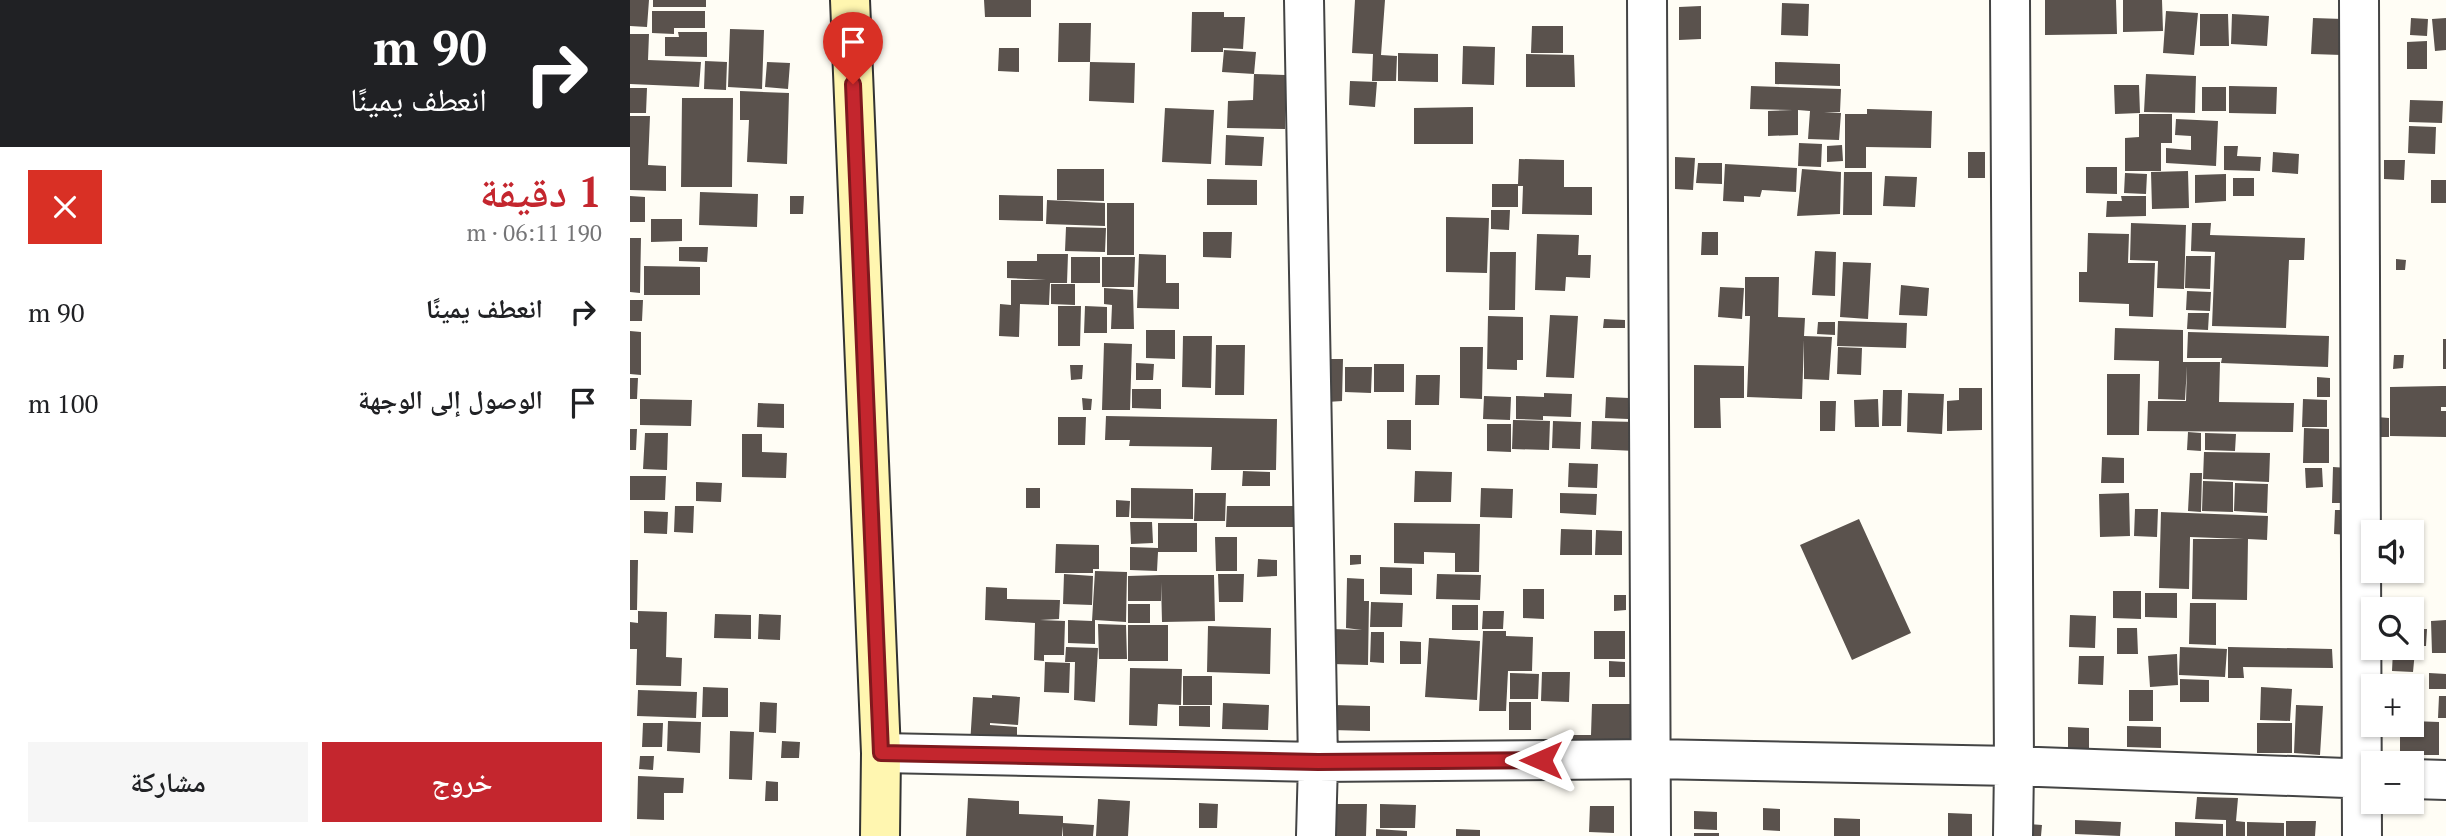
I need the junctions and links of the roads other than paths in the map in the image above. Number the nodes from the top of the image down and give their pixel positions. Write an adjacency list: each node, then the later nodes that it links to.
1 (850, 0): 7 (street)
2 (1304, 0): 9 (street)
3 (1647, 0): 8 (street)
4 (2010, 0): 10 (street)
5 (2359, 0): 6 (street)
6 (2368, 751)
7 (881, 753): 9 (street); 15 (street)
8 (1652, 760): 9 (street); 10 (street); 17 (street)
9 (1318, 762): 16 (street)
10 (2014, 766): 11 (street); 18 (street)
11 (2361, 779)
12 (2424, 779): 13 (street)
13 (2446, 779)
14 (2364, 814): 19 (street)
15 (880, 836)
16 (1316, 836)
17 (1651, 836)
18 (2012, 836)
19 (2362, 836)

